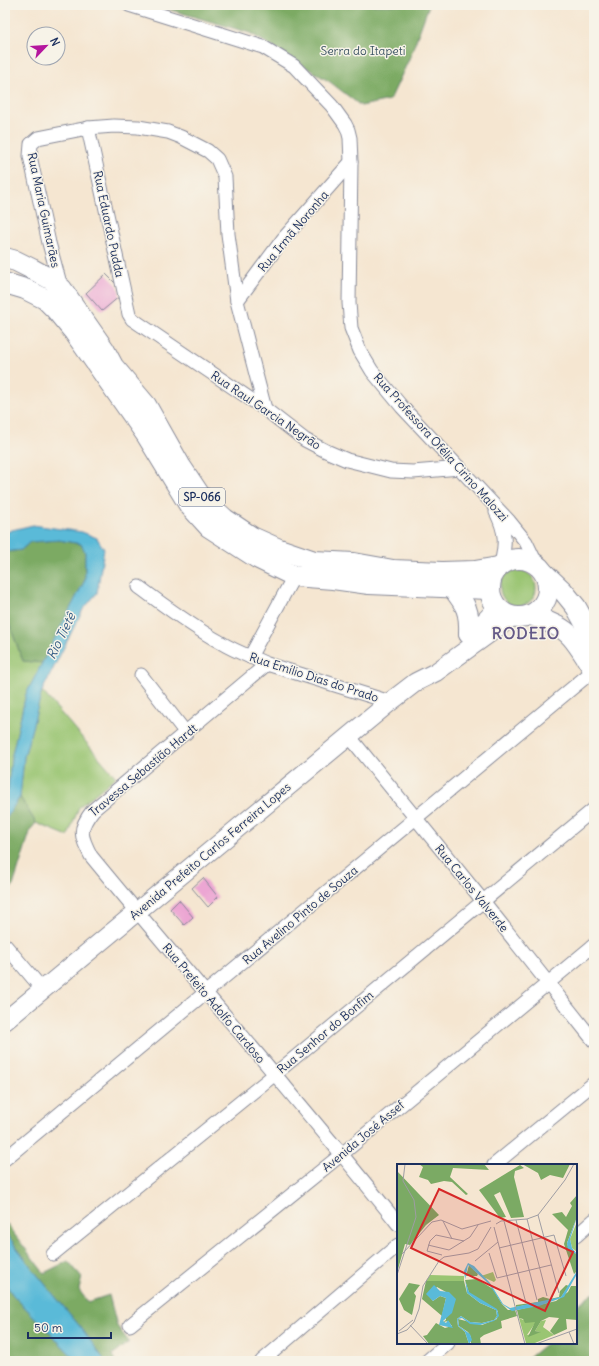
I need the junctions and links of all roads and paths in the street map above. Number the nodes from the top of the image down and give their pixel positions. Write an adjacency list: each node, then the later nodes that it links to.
1 (129, 5): 3 (street, Rua Professora Ofélia Cirino Malozzi)
2 (88, 128): 6 (street, Rua Maria Guimarães); 7 (street, Rua Maria Guimarães); 8 (street, Rua Eduardo Pudda)
3 (351, 162): 7 (street, Rua Irmã Noronha); 10 (street, Rua Professora Ofélia Cirino Malozzi)
4 (5, 258): 6 (main road, SP-066)
5 (5, 283): 14 (main road, SP-066)
6 (62, 289): 12 (main road, SP-066)
7 (237, 301): 9 (street, Rua Maria Guimarães)
8 (132, 319): 9 (street, Rua Raul Garcia Negrão)
9 (265, 409): 10 (street, Rua Raul Garcia Negrão)
10 (460, 468): 11 (street, Rua Professora Ofélia Cirino Malozzi)
11 (489, 500): 12 (street); 13 (street, Rua Professora Ofélia Cirino Malozzi)
12 (500, 566): 13 (main road); 17 (main road)
13 (541, 570): 17 (main road); 19 (main road)
14 (294, 576): 16 (main road, SP-066); 20 (street)
15 (139, 587): 20 (street, Rua Emílio Dias do Prado)
16 (452, 587): 17 (main road, SP-066); 18 (main road)
17 (507, 607): 18 (main road, Avenida Prefeito Carlos Ferreira Lopes); 22 (main road, SP-066); 24 (main road, Avenida Prefeito Carlos Ferreira Lopes)
18 (469, 634): 24 (main road, Avenida Prefeito Carlos Ferreira Lopes)
19 (594, 640)
20 (250, 657): 21 (street, Rua Emílio Dias do Prado)
21 (267, 664): 25 (street, Rua Emílio Dias do Prado); 26 (street, Travessa Sebastião Hardt)
22 (594, 670): 29 (street, Rua Avelino Pinto de Souza)
23 (141, 675): 26 (street)
24 (416, 682): 25 (main road, Avenida Prefeito Carlos Ferreira Lopes)
25 (390, 702): 27 (main road, Avenida Prefeito Carlos Ferreira Lopes)
26 (186, 733): 31 (street, Travessa Sebastião Hardt)
27 (349, 736): 29 (street, Rua Carlos Valverde); 31 (main road, Avenida Prefeito Carlos Ferreira Lopes)
28 (594, 809): 30 (street, Rua Senhor do Bonfim)
29 (416, 819): 30 (street, Rua Carlos Valverde); 36 (street, Rua Avelino Pinto de Souza)
30 (483, 901): 34 (street, Rua Carlos Valverde); 39 (street, Rua Senhor do Bonfim)
31 (136, 911): 35 (main road, Avenida Prefeito Carlos Ferreira Lopes); 36 (street, Rua Prefeito Adolfo Cardoso)
32 (5, 945): 35 (street)
33 (594, 945): 34 (street, Avenida José Assef)
34 (547, 983): 38 (street, Rua Carlos Valverde); 41 (street, Avenida José Assef)
35 (43, 990): 37 (main road, Avenida Prefeito Carlos Ferreira Lopes)
36 (205, 993): 39 (street, Rua Prefeito Adolfo Cardoso); 42 (street, Rua Avelino Pinto de Souza)
37 (5, 1021)
38 (594, 1041)
39 (274, 1074): 41 (street, Rua Prefeito Adolfo Cardoso); 48 (street, Rua Senhor do Bonfim)
40 (594, 1082): 43 (street)
41 (342, 1154): 45 (street, Rua Prefeito Adolfo Cardoso); 49 (street, Avenida José Assef)
42 (5, 1159)
43 (495, 1164)
44 (594, 1220): 46 (street)
45 (397, 1223)
46 (577, 1235)
47 (397, 1247): 51 (street)
48 (53, 1254)
49 (130, 1325)
50 (447, 1344): 52 (street)
51 (262, 1361)
52 (427, 1361)

